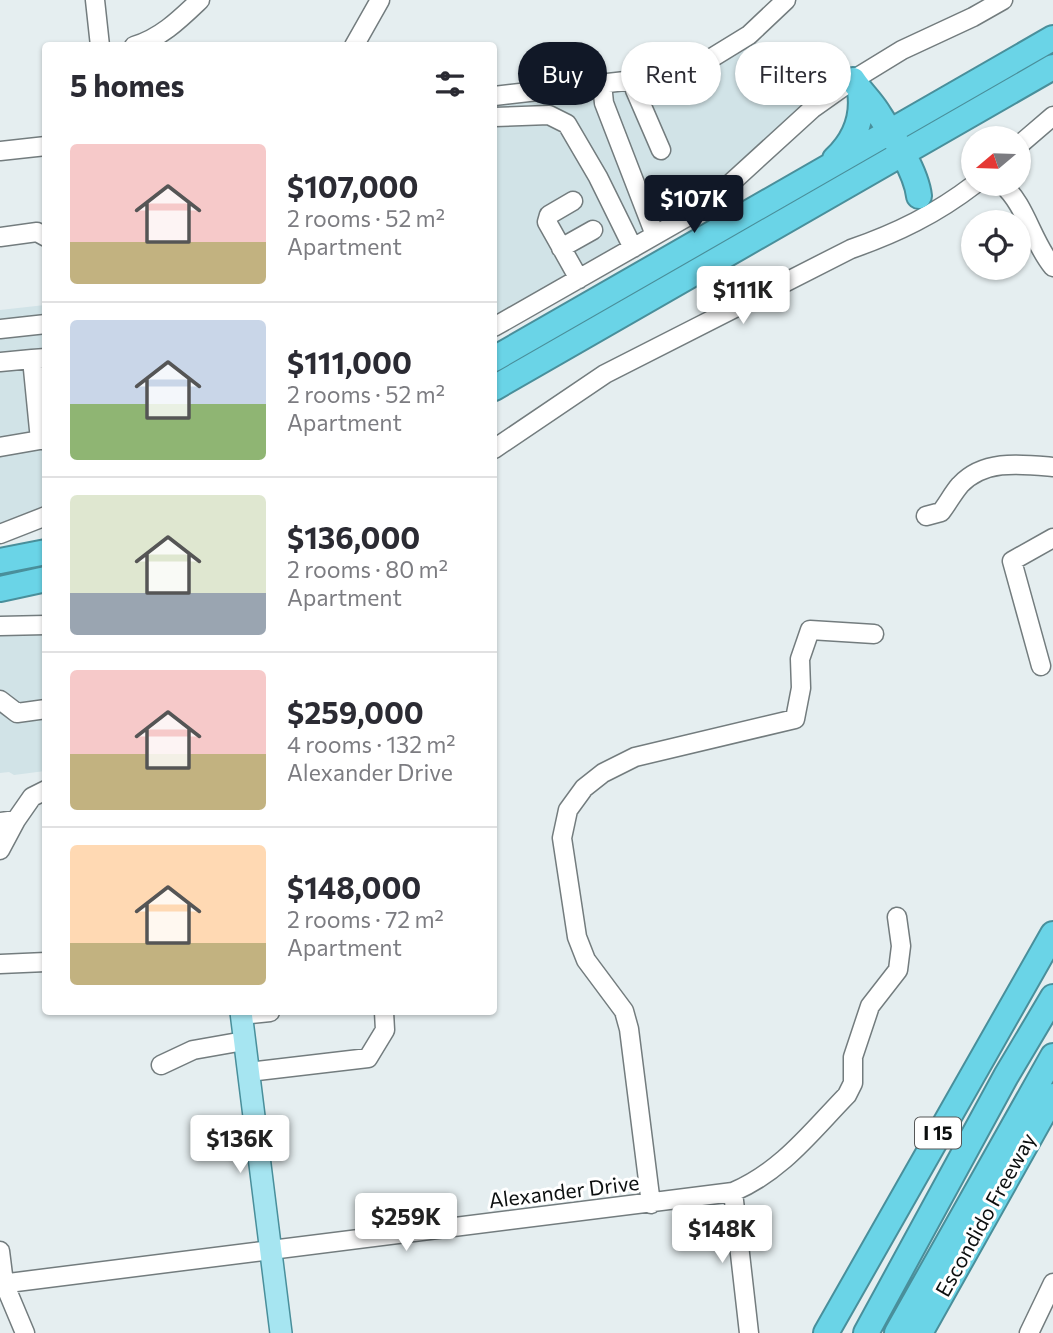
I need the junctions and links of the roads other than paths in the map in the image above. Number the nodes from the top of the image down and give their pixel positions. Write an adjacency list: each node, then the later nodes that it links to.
1 (95, 0): 7 (street)
2 (200, 0): 8 (street)
3 (380, 0): 9 (street)
4 (786, 0): 10 (street)
5 (1003, 0): 12 (street)
6 (1053, 38): 21 (highway)
7 (100, 42)
8 (146, 42)
9 (356, 42)
10 (721, 52)
11 (1053, 68): 19 (highway)
12 (856, 85): 21 (highway); 26 (highway); 33 (street)
13 (518, 93): 14 (street)
14 (497, 96)
15 (605, 105): 33 (street)
16 (642, 105): 23 (street)
17 (1053, 116): 20 (street)
18 (497, 117): 36 (street)
19 (941, 133): 25 (highway); 29 (highway)
20 (1031, 135)
21 (885, 136): 25 (highway); 26 (highway)
22 (42, 147): 24 (street)
23 (661, 150)
24 (0, 152)
25 (897, 158): 29 (highway); 45 (highway)
26 (826, 168): 42 (highway)
27 (961, 188): 29 (street)
28 (1013, 196): 37 (street)
29 (922, 198): 49 (street)
30 (573, 201): 35 (street)
31 (593, 230): 35 (street)
32 (42, 235): 34 (street)
33 (655, 235): 36 (street)
34 (0, 237)
35 (561, 248): 38 (street)
36 (633, 248): 38 (street)
37 (1053, 267)
38 (579, 279): 40 (street)
39 (42, 324): 41 (street)
40 (497, 325)
41 (0, 329)
42 (497, 357)
43 (39, 358): 44 (street); 46 (street)
44 (0, 362)
45 (497, 386)
46 (42, 420)
47 (42, 440): 48 (street)
48 (0, 447)
49 (497, 447)
50 (1053, 467): 51 (street)
51 (926, 516)
52 (42, 518): 53 (street)
53 (0, 534)
54 (1053, 538): 62 (street)
55 (42, 553): 56 (highway)
56 (0, 561)
57 (42, 580): 58 (highway)
58 (0, 589)
59 (42, 625): 60 (street)
60 (0, 626)
61 (874, 634): 81 (street)
62 (1041, 666)
63 (0, 700): 64 (street)
64 (42, 710)
65 (42, 792): 66 (street)
66 (8, 821): 67 (street)
67 (0, 850)
68 (897, 917): 80 (street, Alexander Drive)
69 (1053, 934): 89 (highway, I 15)
70 (42, 962): 71 (street)
71 (0, 964)
72 (1053, 997): 90 (highway)
73 (241, 1015): 75 (main road)
74 (384, 1015): 78 (street)
75 (244, 1041): 77 (street); 78 (main road)
76 (1053, 1056): 91 (highway)
77 (162, 1065)
78 (249, 1072): 82 (main road)
79 (1053, 1096): 92 (highway, Escondido Freeway)
80 (733, 1192): 81 (street, Alexander Drive); 88 (street)
81 (651, 1204): 82 (street, Alexander Drive)
82 (270, 1250): 84 (street, Alexander Drive); 87 (main road)
83 (0, 1251): 84 (street)
84 (2, 1283): 86 (street)
85 (1053, 1283): 93 (street)
86 (25, 1333)
87 (281, 1333)
88 (749, 1333)
89 (825, 1333)
90 (866, 1333)
91 (897, 1333)
92 (920, 1333)
93 (1030, 1333)

